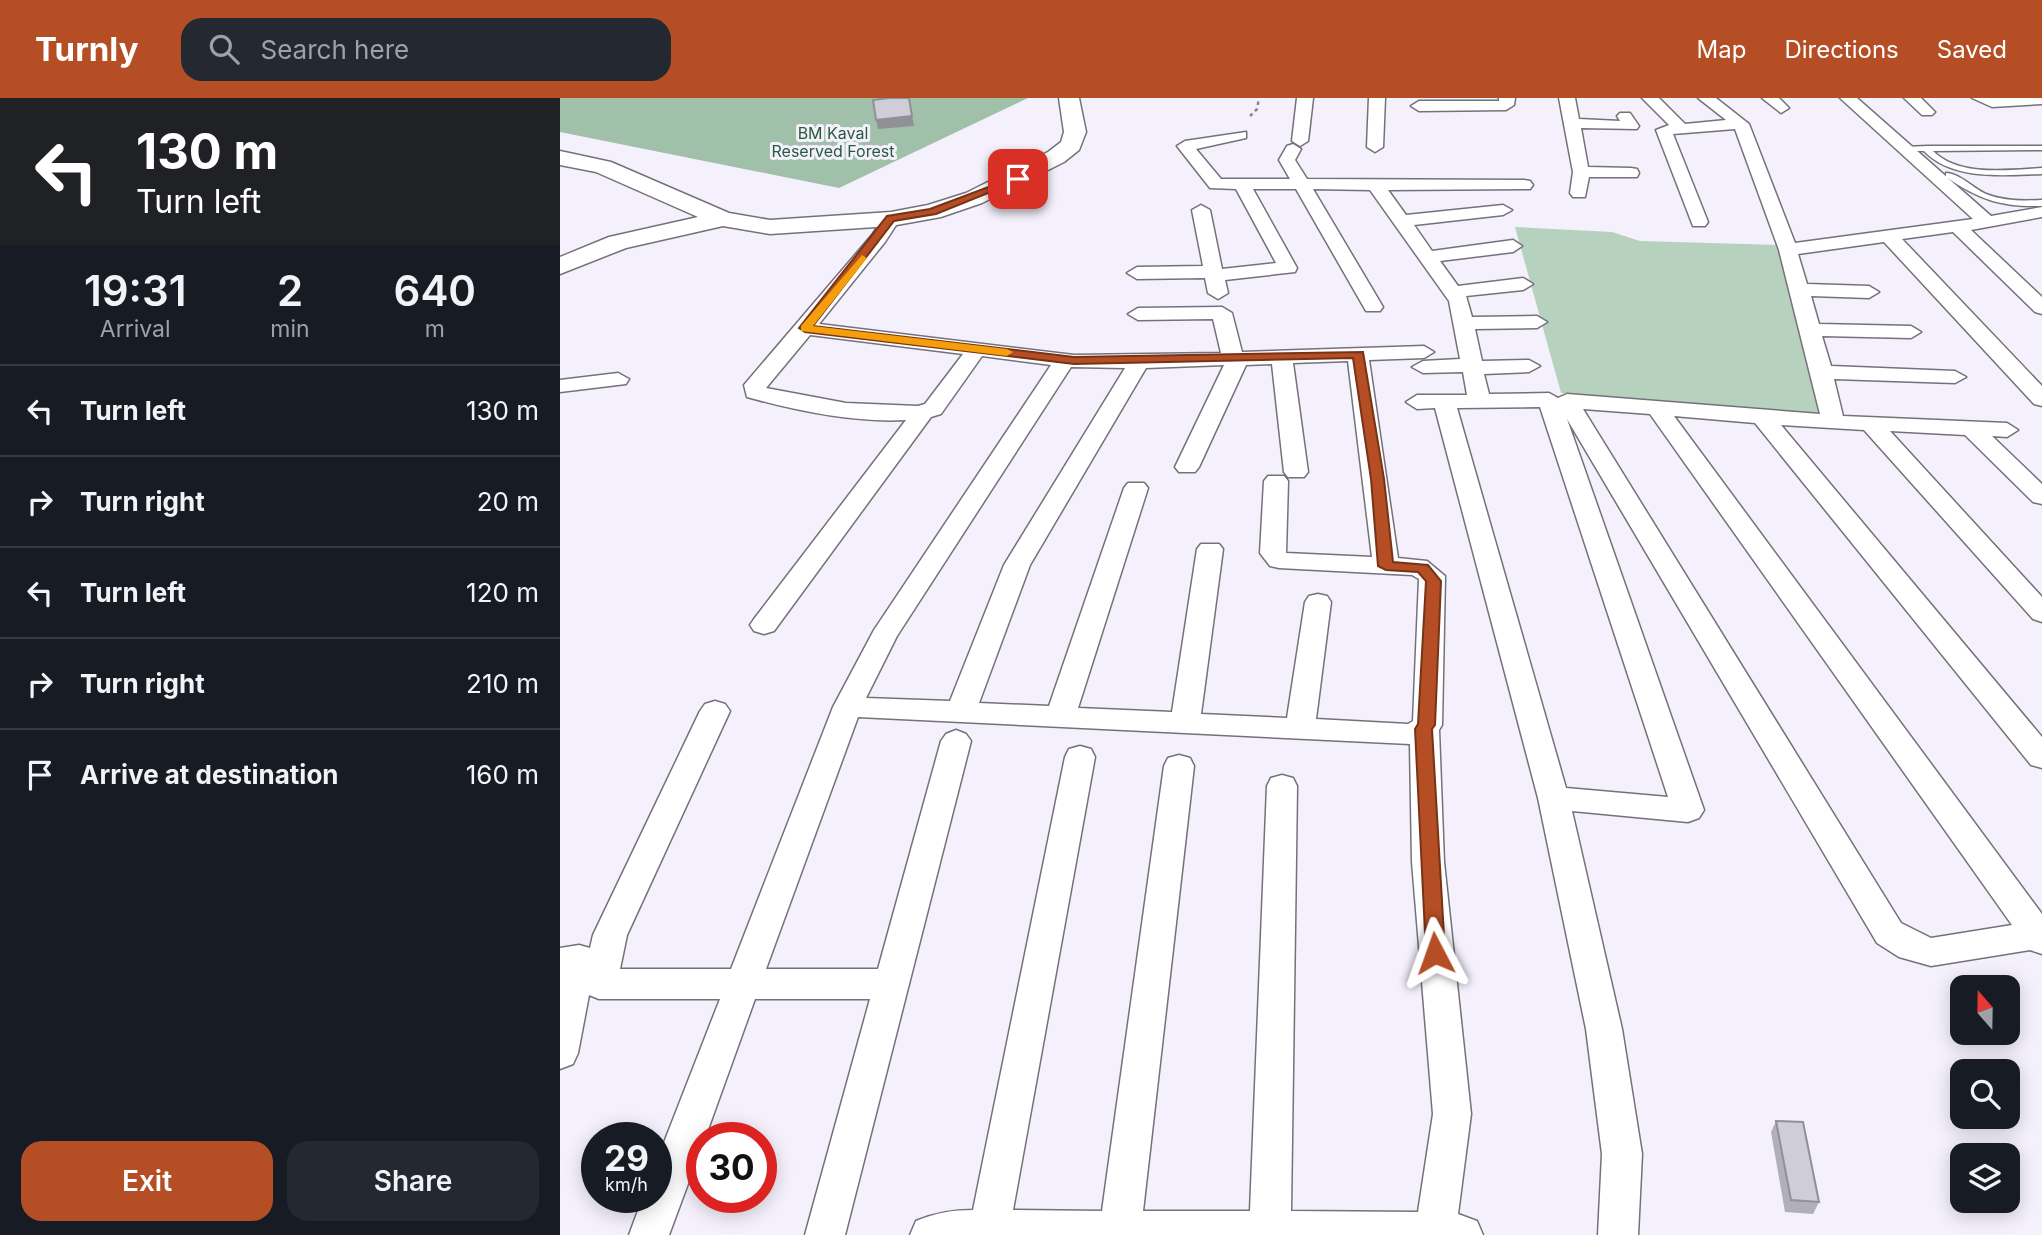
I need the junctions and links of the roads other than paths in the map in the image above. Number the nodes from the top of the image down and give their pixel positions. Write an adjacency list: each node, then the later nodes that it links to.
1 (1069, 98): 40 (main road)
2 (1306, 98): 30 (street)
3 (1377, 98): 20 (street)
4 (1507, 98): 13 (street)
5 (1567, 98): 16 (street)
6 (1650, 98): 17 (street)
7 (1706, 98): 18 (street)
8 (1848, 98): 23 (street)
9 (1912, 98): 14 (street)
10 (1980, 98): 11 (street)
11 (2031, 98): 12 (street)
12 (2042, 99)
13 (1419, 106)
14 (1927, 112)
15 (1625, 116): 16 (street)
16 (1574, 123): 25 (street)
17 (1677, 124)
18 (1741, 124): 42 (street); 48 (street)
19 (1240, 135): 29 (street)
20 (1375, 147)
21 (1925, 148): 22 (lane); 23 (lane); 27 (lane)
22 (2042, 148)
23 (1904, 149): 28 (street)
24 (560, 158): 39 (main road)
25 (1581, 173): 26 (street); 33 (street)
26 (1631, 173)
27 (2042, 173): 28 (lane)
28 (1941, 175): 34 (lane); 43 (street)
29 (1242, 184): 30 (street); 52 (street)
30 (1301, 184): 31 (street); 57 (street)
31 (1375, 184): 32 (street); 41 (street)
32 (1524, 185)
33 (1579, 193)
34 (2042, 203)
35 (1201, 210): 52 (street)
36 (1503, 210): 41 (street)
37 (2042, 212): 38 (street)
38 (2019, 216): 43 (street); 45 (street)
39 (723, 219): 40 (main road); 50 (main road)
40 (891, 219): 63 (street)
41 (1402, 221): 49 (street)
42 (1699, 222)
43 (1987, 222): 44 (street)
44 (1957, 226): 46 (street); 58 (street)
45 (2034, 230)
46 (1889, 237): 48 (street); 78 (street)
47 (1513, 246): 49 (street)
48 (1788, 250): 54 (street)
49 (1427, 257): 55 (street)
50 (560, 265)
51 (1137, 273): 52 (street)
52 (1214, 273): 59 (street)
53 (1523, 284): 55 (street)
54 (1799, 290): 56 (street); 64 (street)
55 (1452, 292): 62 (street)
56 (1869, 292)
57 (1373, 307)
58 (2042, 308)
59 (1222, 313): 60 (street); 69 (street)
60 (1138, 314)
61 (1537, 322): 62 (street)
62 (1463, 323): 73 (street)
63 (805, 328): 66 (street); 83 (street)
64 (1810, 330): 65 (street); 74 (street)
65 (1911, 332)
66 (977, 349): 70 (street); 83 (street)
67 (1358, 355): 68 (street); 73 (street); 93 (street)
68 (1282, 358): 69 (street); 93 (street)
69 (1235, 359): 71 (street); 89 (street)
70 (1065, 360): 71 (street); 97 (street)
71 (1139, 362): 101 (street)
72 (1529, 366): 73 (street)
73 (1472, 367): 81 (street)
74 (1822, 372): 75 (street); 85 (street)
75 (1955, 377)
76 (618, 379): 77 (street)
77 (560, 386)
78 (2042, 399)
79 (1417, 401): 80 (street)
80 (1444, 401): 81 (street); 108 (street)
81 (1479, 401): 108 (street)
82 (1655, 406): 84 (street); 109 (street); 109 (street)
83 (922, 414): 96 (street)
84 (1761, 415): 85 (street); 105 (street)
85 (1833, 422): 86 (street)
86 (1870, 423): 87 (street); 95 (street)
87 (1972, 428): 88 (street); 91 (street)
88 (2007, 430)
89 (1187, 467)
90 (1136, 488): 99 (street)
91 (2042, 497)
92 (1210, 549): 100 (street)
93 (1386, 566): 102 (street)
94 (1318, 602): 103 (street)
95 (2042, 613)
96 (764, 625)
97 (847, 708): 101 (street); 111 (street)
98 (715, 711): 111 (street)
99 (1060, 718): 100 (street); 101 (street)
100 (1185, 725): 103 (street)
101 (963, 726): 112 (street)
102 (1424, 729): 103 (street); 117 (street)
103 (1300, 730)
104 (1080, 757): 114 (street)
105 (2042, 757)
106 (1179, 765): 115 (street)
107 (1282, 786): 116 (street)
108 (1553, 798): 121 (street)
109 (2041, 936)
110 (560, 962): 113 (street)
111 (743, 984): 112 (street); 118 (street)
112 (891, 985): 119 (street)
113 (560, 1053)
114 (989, 1230): 115 (street); 120 (street)
115 (1120, 1230): 116 (street)
116 (1270, 1233): 117 (street)
117 (1449, 1233)
118 (649, 1235)
119 (825, 1235)
120 (930, 1235)
121 (1618, 1235)

